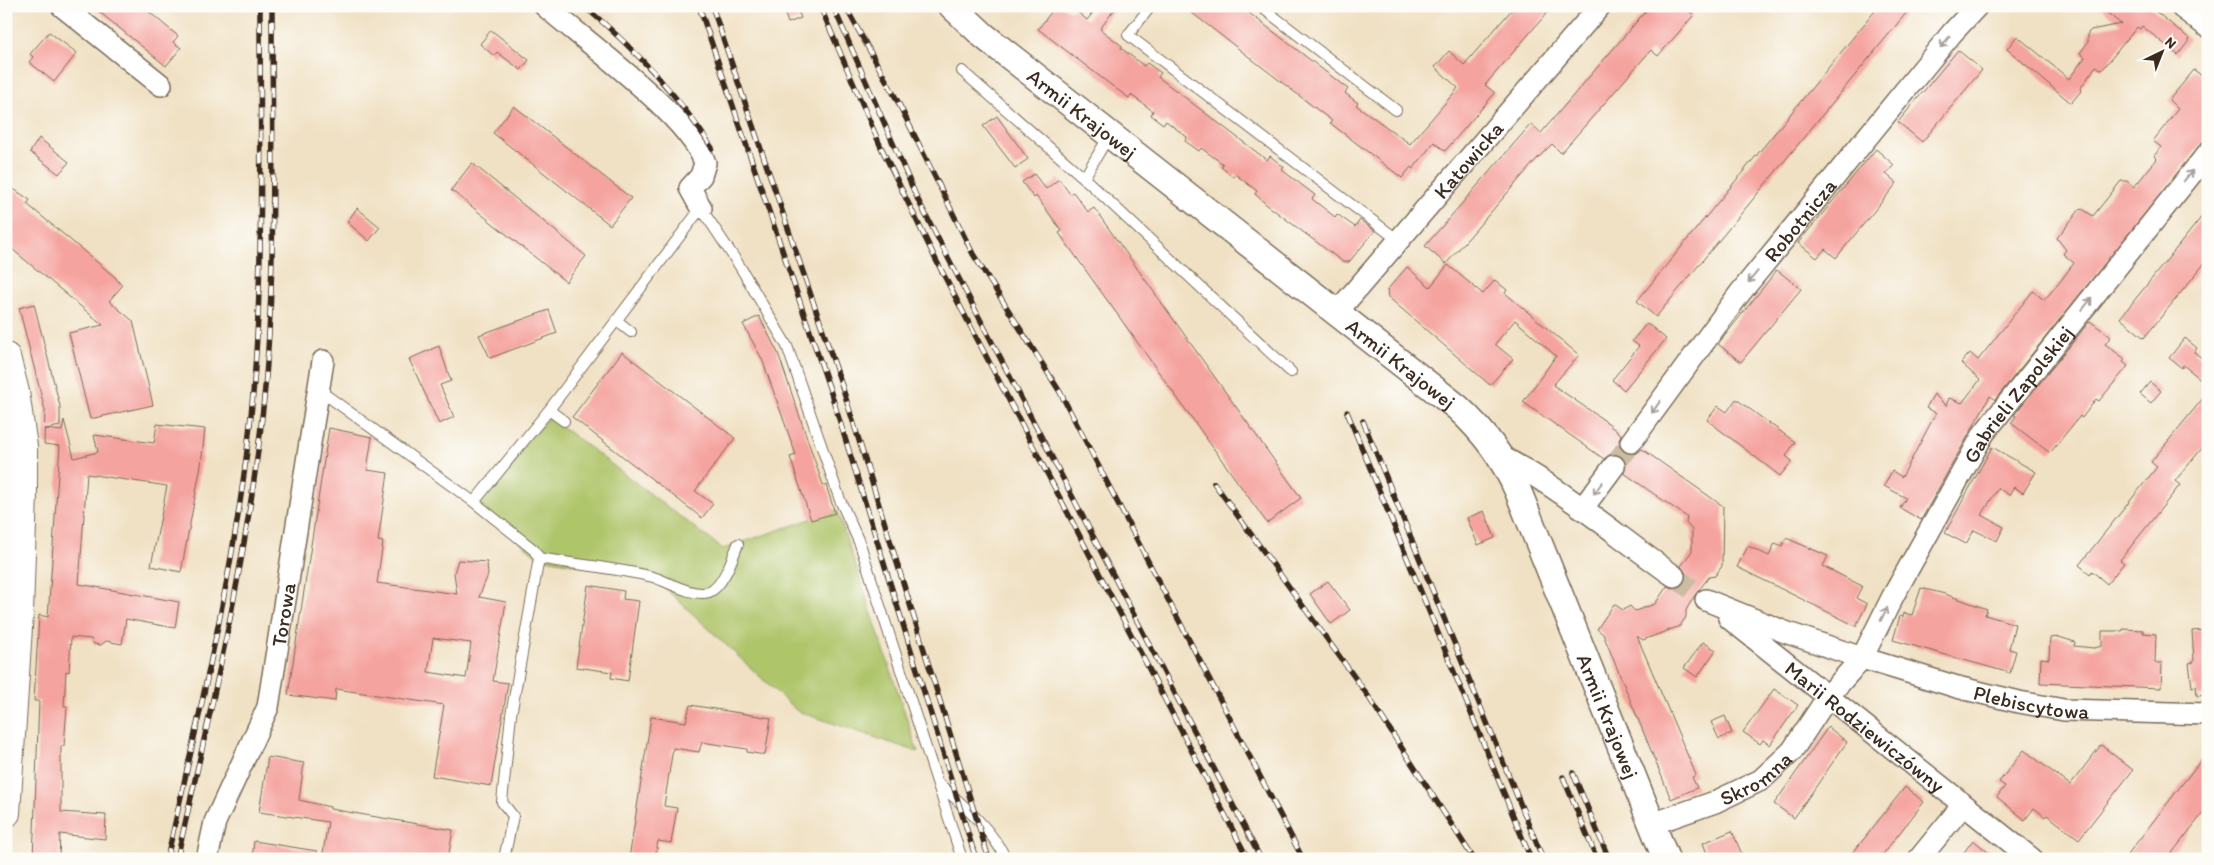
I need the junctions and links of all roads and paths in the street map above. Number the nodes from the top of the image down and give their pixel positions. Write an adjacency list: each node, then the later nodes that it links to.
1 (62, 6): 11 (street)
2 (544, 6): 16 (street)
3 (952, 6): 13 (street, Armii Krajowej)
4 (1150, 6): 17 (lane)
5 (1260, 6): 12 (lane)
6 (1600, 6): 17 (street, Katowicka)
7 (1977, 6): 27 (street, Robotnicza, one-way to 27)
8 (2184, 6): 9 (street)
9 (2208, 24)
10 (962, 71): 15 (lane)
11 (161, 85)
12 (1396, 110)
13 (1110, 133): 15 (lane); 18 (street, Armii Krajowej)
14 (2208, 152): 36 (street, Gabrieli Zapolskiej, one-way to 14)
15 (1084, 178): 23 (lane)
16 (702, 208): 19 (lane); 39 (lane)
17 (1398, 240): 18 (street, Katowicka)
18 (1337, 312): 28 (street, Armii Krajowej)
19 (616, 320): 20 (lane); 25 (lane)
20 (631, 332)
21 (6, 357): 41 (main road)
22 (323, 361): 24 (street, Torowa)
23 (1291, 372)
24 (318, 389): 30 (lane); 43 (street, Torowa)
25 (549, 410): 26 (lane); 30 (lane)
26 (564, 421)
27 (1631, 442)
28 (1502, 457): 31 (street); 42 (street, Armii Krajowej)
29 (1614, 466): 31 (street, one-way to 31)
30 (474, 502): 33 (lane)
31 (1582, 509): 34 (street)
32 (738, 544): 33 (lane)
33 (539, 558): 44 (lane)
34 (1674, 576)
35 (1702, 597): 36 (street, Plebiscytowa); 37 (street, Marii Rodziewiczówny)
36 (1862, 658): 37 (street); 38 (street, Plebiscytowa)
37 (1829, 695): 40 (street, Marii Rodziewiczówny); 42 (street, Skromna)
38 (2208, 714)
39 (937, 782): 45 (lane); 46 (lane)
40 (1963, 805): 48 (street); 49 (street, Marii Rodziewiczówny)
41 (6, 813)
42 (1652, 824): 47 (street, Armii Krajowej)
43 (207, 859)
44 (504, 859)
45 (962, 859)
46 (1006, 859)
47 (1666, 859)
48 (1919, 859)
49 (2032, 859)

